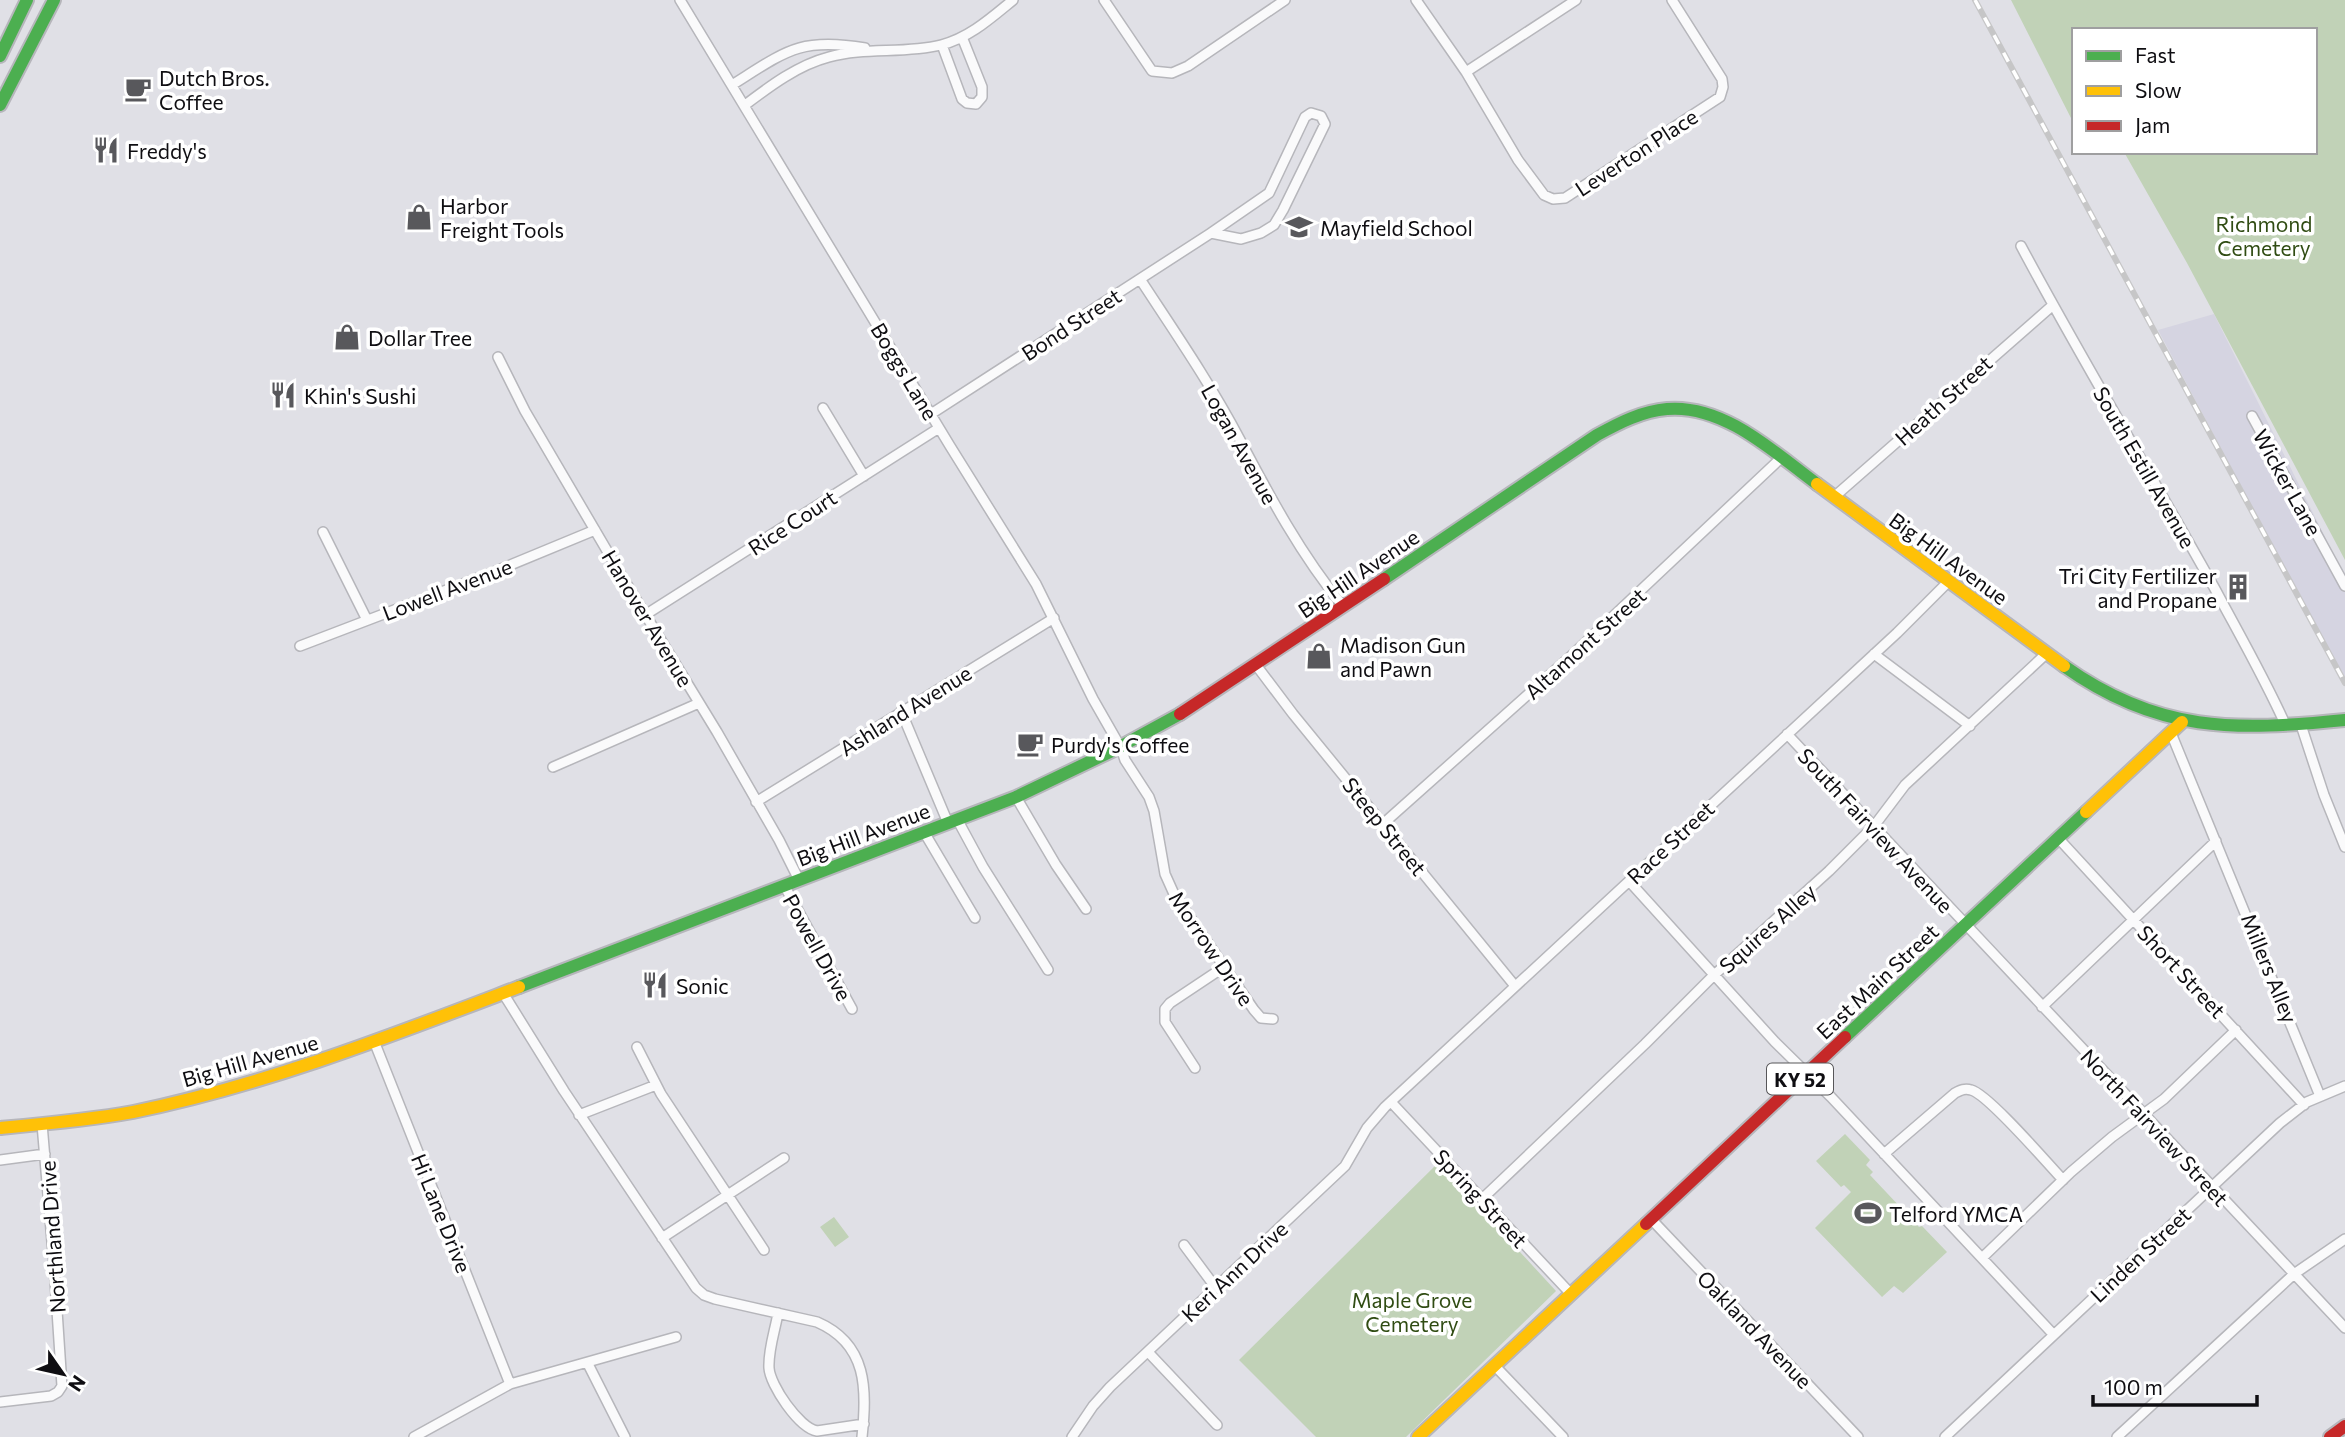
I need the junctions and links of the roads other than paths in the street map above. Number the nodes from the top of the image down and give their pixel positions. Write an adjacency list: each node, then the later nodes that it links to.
1 (27, 0): 13 (main road)
2 (54, 0): 16 (main road)
3 (680, 0): 15 (street, Boggs Lane)
4 (1013, 0): 10 (street)
5 (1104, 0): 6 (street)
6 (1284, 0)
7 (1416, 0): 14 (street, Leverton Place)
8 (1576, 0): 14 (street)
9 (1672, 0): 14 (street, Leverton Place)
10 (962, 37): 11 (street); 11 (street)
11 (942, 45): 12 (street)
12 (873, 51): 15 (street); 17 (street)
13 (0, 56)
14 (1466, 72)
15 (732, 85): 17 (street, Boggs Lane)
16 (0, 105)
17 (745, 105): 24 (street, Boggs Lane)
18 (1211, 233): 18 (street, Bond Street); 20 (street, Bond Street)
19 (2021, 246): 21 (street, South Estill Avenue)
20 (1140, 279): 24 (street, Bond Street); 34 (street, Logan Avenue)
21 (2053, 305): 29 (street, Heath Street); 48 (street, South Estill Avenue)
22 (498, 357): 30 (street, Hanover Avenue)
23 (823, 408): 28 (street)
24 (931, 414): 26 (street, Boggs Lane)
25 (2252, 416): 33 (street, Wicker Lane)
26 (939, 428): 28 (street, Rice Court); 36 (street, Boggs Lane)
27 (1781, 458): 29 (main road, Big Hill Avenue); 34 (main road, Big Hill Avenue); 56 (street, Altamont Street)
28 (864, 476): 35 (street, Rice Court)
29 (1834, 497): 32 (main road, Big Hill Avenue)
30 (595, 530): 35 (street, Hanover Avenue); 37 (street, Lowell Avenue)
31 (323, 532): 37 (street)
32 (1949, 581): 39 (main road, Big Hill Avenue); 40 (street, Race Street)
33 (2345, 586)
34 (1343, 606): 41 (main road, Big Hill Avenue)
35 (645, 615): 42 (street, Hanover Avenue)
36 (1054, 618): 43 (street, Ashland Avenue); 51 (street, Boggs Lane)
37 (367, 620): 38 (street, Lowell Avenue)
38 (300, 646)
39 (2047, 653): 45 (main road, Big Hill Avenue); 47 (street, Squires Alley)
40 (1874, 654): 47 (street); 50 (street, Race Street)
41 (1256, 665): 51 (main road, Big Hill Avenue); 56 (street, Steep Street)
42 (699, 703): 52 (street); 54 (street, Hanover Avenue)
43 (901, 711): 54 (street, Ashland Avenue); 55 (street)
44 (2345, 720): 46 (main road)
45 (2182, 722): 48 (main road); 49 (main road, East Main Street / KY 52)
46 (2301, 725): 48 (main road); 61 (street)
47 (1970, 726): 57 (street, Squires Alley)
48 (2286, 726)
49 (2171, 733): 59 (main road, East Main Street / KY 52); 60 (street, Millers Alley)
50 (1787, 734): 57 (street, South Fairview Avenue); 63 (street, Race Street)
51 (1121, 748): 53 (main road, Big Hill Avenue); 69 (street, Morrow Drive)
52 (553, 766)
53 (1016, 797): 55 (main road, Big Hill Avenue); 65 (street)
54 (756, 802): 62 (street, Hanover Avenue)
55 (952, 821): 58 (main road, Big Hill Avenue); 70 (street)
56 (1384, 823): 72 (street, Steep Street)
57 (1874, 826): 68 (street, South Fairview Avenue); 71 (street, Squires Alley)
58 (924, 832): 62 (main road, Big Hill Avenue); 66 (street)
59 (2059, 839): 67 (street, Short Street); 68 (main road, East Main Street / KY 52)
60 (2217, 841): 67 (street); 84 (street, Millers Alley)
61 (2345, 847)
62 (799, 880): 64 (main road, Big Hill Avenue)
63 (1629, 881): 71 (street); 72 (street, Race Street)
64 (784, 885): 73 (main road, Big Hill Avenue); 75 (street, Powell Drive)
65 (1086, 909)
66 (975, 918)
67 (2134, 920): 74 (street); 77 (street, Short Street)
68 (1965, 925): 74 (street, North Fairview Street); 81 (main road, East Main Street / KY 52)
69 (1224, 967): 76 (street, Morrow Drive); 80 (street)
70 (1048, 970)
71 (1713, 976): 81 (street); 98 (street, Squires Alley)
72 (1515, 986): 85 (street, Race Street)
73 (503, 993): 78 (main road, Big Hill Avenue); 87 (street)
74 (2042, 1007): 88 (street, North Fairview Street)
75 (852, 1009)
76 (1273, 1019)
77 (2236, 1030): 86 (street, Short Street); 88 (street)
78 (374, 1041): 89 (main road, Big Hill Avenue); 115 (street, Hi Lane Drive)
79 (636, 1046): 82 (street)
80 (1195, 1068)
81 (1807, 1073): 92 (street); 99 (main road, East Main Street / KY 52)
82 (656, 1085): 87 (street); 97 (street)
83 (2345, 1086): 84 (street, Linden Street)
84 (2320, 1096): 86 (street, Linden Street)
85 (1391, 1102): 98 (street, Spring Street); 106 (street, Keri Ann Drive)
86 (2304, 1105): 96 (street, Linden Street)
87 (579, 1115): 100 (street)
88 (2143, 1115): 95 (street); 96 (street, North Fairview Street)
89 (42, 1124): 90 (main road, Big Hill Avenue); 91 (street, Northland Drive)
90 (0, 1128)
91 (45, 1154): 94 (street); 116 (street, Northland Drive)
92 (1884, 1154): 95 (street); 104 (street)
93 (784, 1158): 97 (street)
94 (0, 1160)
95 (2063, 1180): 104 (street)
96 (2212, 1187): 105 (street, North Fairview Street); 110 (street, Linden Street)
97 (728, 1195): 100 (street); 103 (street)
98 (1482, 1199): 107 (street, Spring Street)
99 (1652, 1220): 107 (main road, East Main Street / KY 52); 127 (street, Oakland Avenue)
100 (662, 1238): 108 (street)
101 (2345, 1239): 105 (street)
102 (1184, 1245): 106 (street)
103 (764, 1250)
104 (1982, 1258): 110 (street)
105 (2294, 1274): 109 (street, North Fairview Street); 129 (street)
106 (1216, 1288): 112 (street, Keri Ann Drive)
107 (1571, 1294): 114 (main road, East Main Street / KY 52)
108 (778, 1313): 117 (street); 117 (street)
109 (2345, 1328)
110 (2053, 1334): 128 (street, Linden Street)
111 (676, 1337): 113 (street)
112 (1147, 1352): 118 (street); 124 (street, Keri Ann Drive)
113 (588, 1364): 115 (street); 122 (street)
114 (1494, 1365): 125 (main road, East Main Street / KY 52); 126 (street)
115 (510, 1384): 120 (street)
116 (0, 1402)
117 (864, 1424): 123 (street)
118 (1217, 1425)
119 (2345, 1426): 130 (main road)
120 (430, 1433): 121 (street)
121 (414, 1437)
122 (625, 1437)
123 (862, 1437)
124 (1072, 1437)
125 (1418, 1437)
126 (1563, 1437)
127 (1858, 1437)
128 (1945, 1437)
129 (2117, 1437)
130 (2330, 1437)

